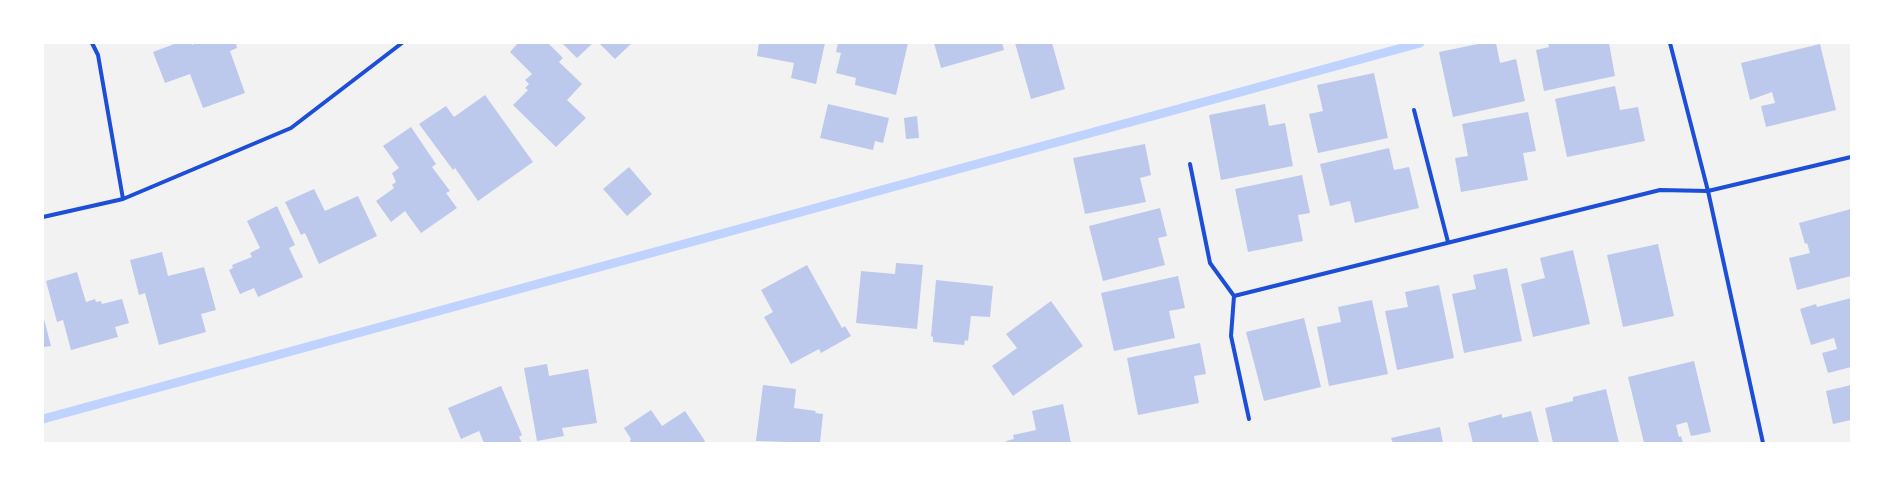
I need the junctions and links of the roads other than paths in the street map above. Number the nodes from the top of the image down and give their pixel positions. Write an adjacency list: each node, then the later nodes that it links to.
1 (92, 43): 8 (street)
2 (402, 43): 8 (street)
3 (1670, 43): 7 (street)
4 (1414, 110): 10 (street)
5 (1851, 157): 7 (street)
6 (1190, 164): 11 (street)
7 (1708, 191): 10 (street); 13 (street)
8 (123, 199): 9 (street)
9 (43, 217)
10 (1448, 242): 11 (street)
11 (1234, 296): 12 (street)
12 (1249, 419)
13 (1763, 443)

